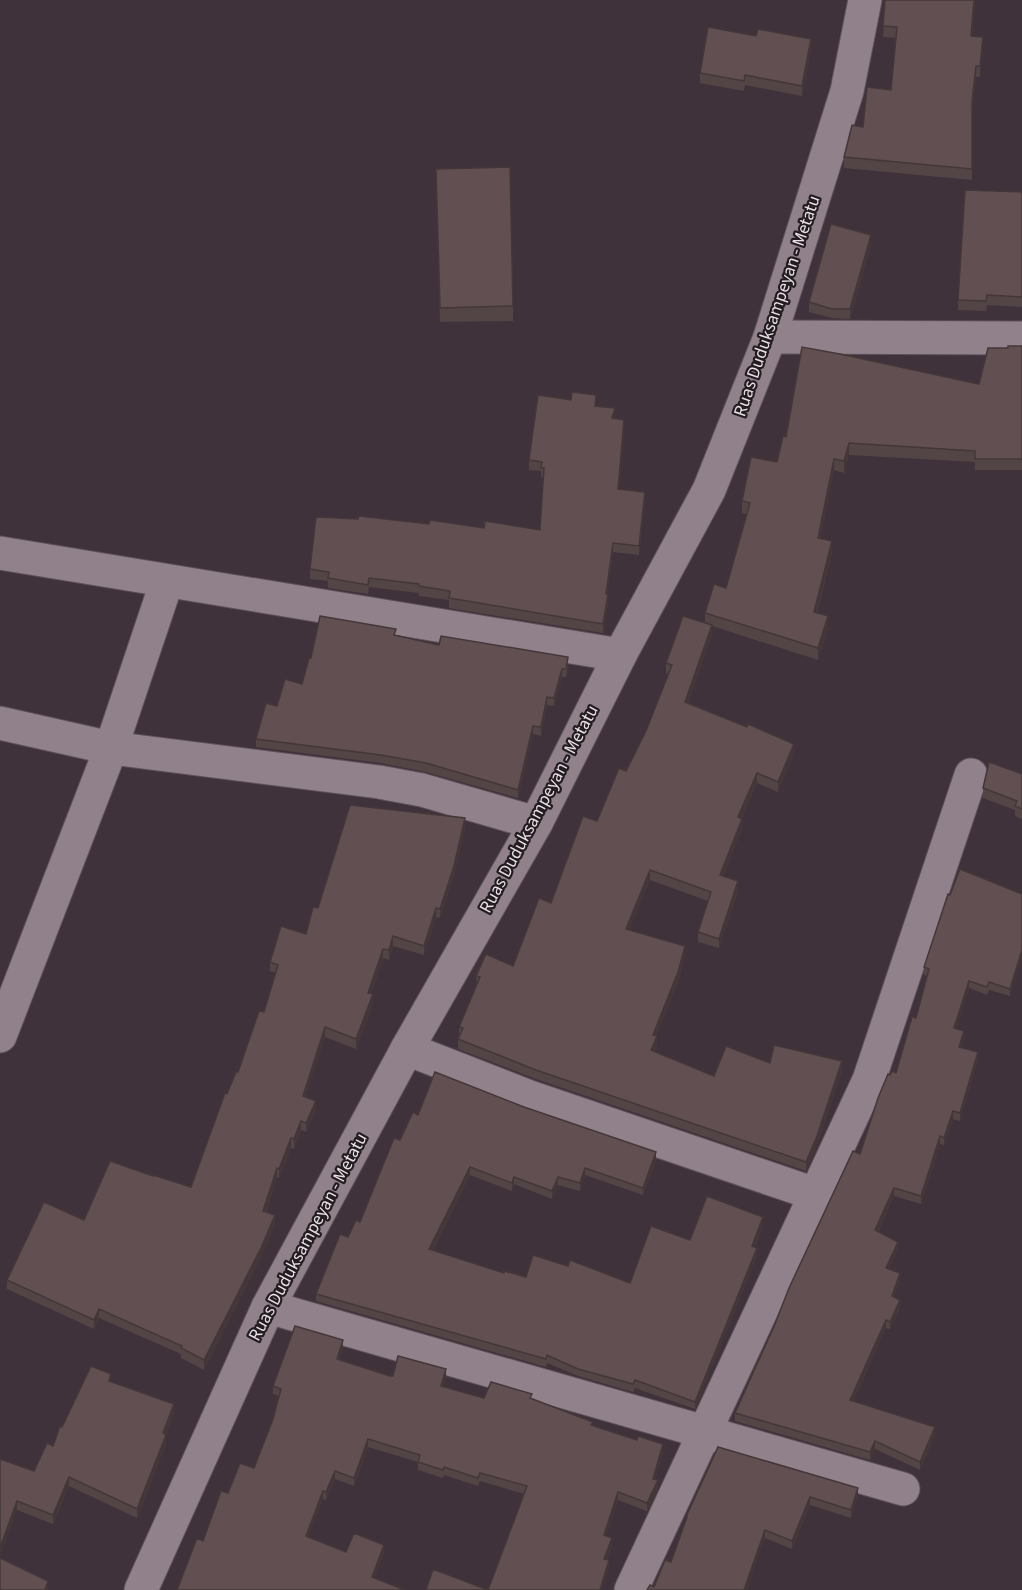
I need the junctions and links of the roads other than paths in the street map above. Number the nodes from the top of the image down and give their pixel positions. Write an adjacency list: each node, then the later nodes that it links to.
1 (865, 0): 2 (street, Ruas Duduksampeyan - Metatu)
2 (770, 337): 3 (street); 6 (street, Ruas Duduksampeyan - Metatu)
3 (1022, 338)
4 (0, 553): 5 (street)
5 (167, 580): 6 (street); 8 (street)
6 (620, 655): 10 (street, Ruas Duduksampeyan - Metatu)
7 (0, 723): 8 (street)
8 (111, 748): 10 (street); 11 (street)
9 (971, 775): 13 (street)
10 (536, 823): 12 (street, Ruas Duduksampeyan - Metatu)
11 (2, 1020)
12 (407, 1049): 13 (street); 14 (street, Ruas Duduksampeyan - Metatu)
13 (815, 1194): 15 (street)
14 (268, 1307): 15 (street); 17 (street, Ruas Duduksampeyan - Metatu)
15 (705, 1432): 16 (street); 18 (street)
16 (903, 1489)
17 (141, 1590)
18 (631, 1590)

